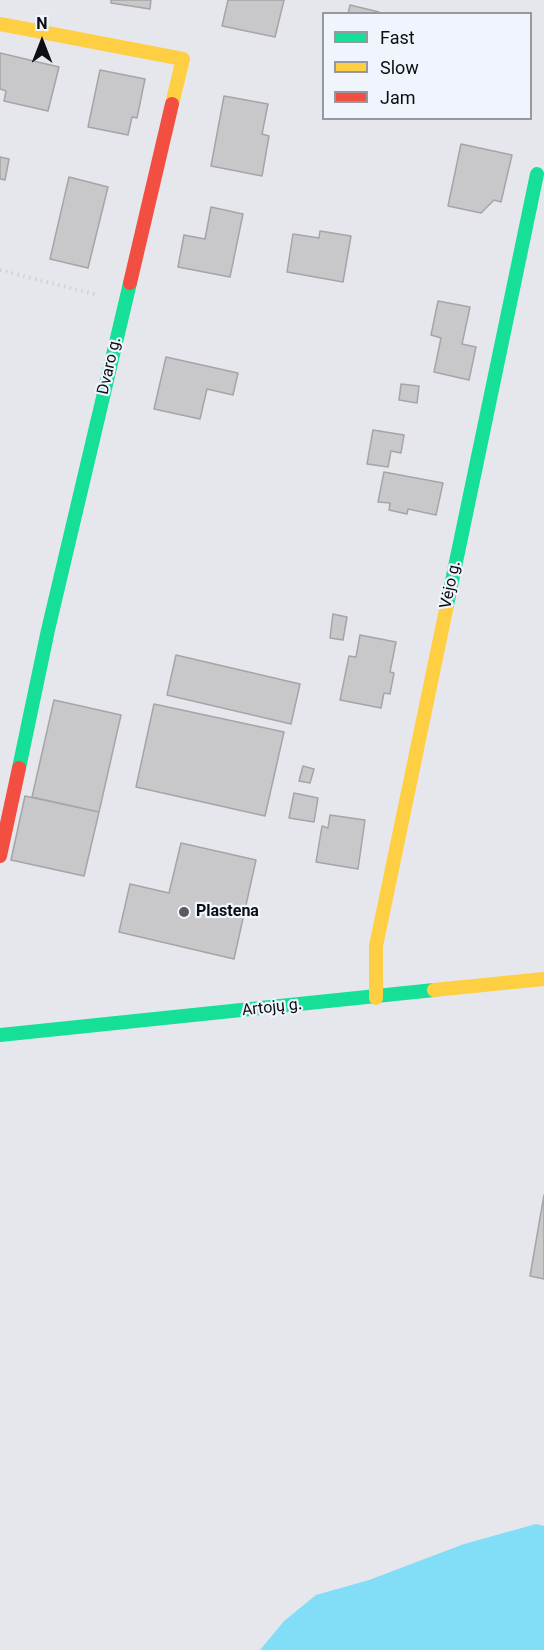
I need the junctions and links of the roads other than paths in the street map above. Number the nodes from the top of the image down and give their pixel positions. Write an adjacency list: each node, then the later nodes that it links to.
1 (0, 24): 3 (street, Dvaro g.)
2 (537, 174): 5 (street, Vėjo g.)
3 (0, 856)
4 (544, 979): 5 (street, Artojų g.)
5 (376, 998): 6 (street, Artojų g.)
6 (0, 1035)

